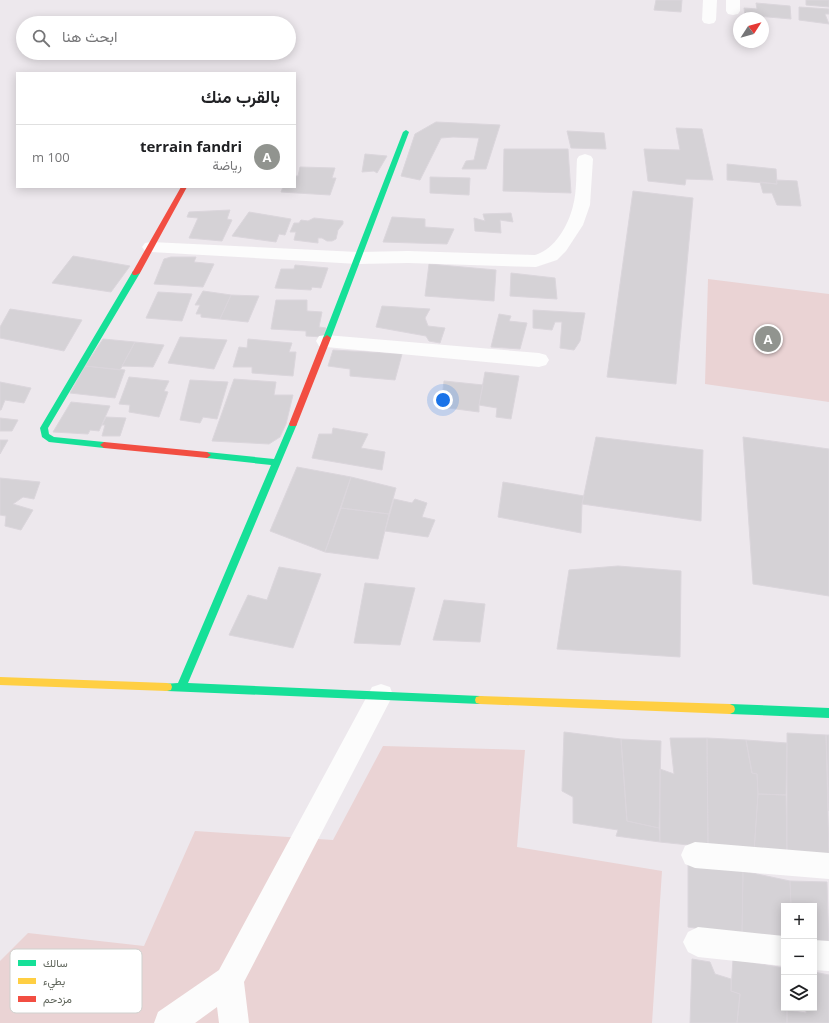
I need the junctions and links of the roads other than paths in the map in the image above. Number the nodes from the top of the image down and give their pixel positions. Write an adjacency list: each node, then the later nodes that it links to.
1 (710, 0): 2 (street)
2 (709, 20)
3 (406, 132): 7 (street)
4 (585, 159): 7 (street)
5 (183, 188): 6 (street)
6 (151, 247): 7 (street); 10 (street)
7 (358, 258): 8 (street)
8 (326, 341): 9 (street); 10 (street)
9 (539, 360)
10 (277, 462): 12 (street)
11 (0, 681): 12 (street)
12 (181, 687): 13 (street)
13 (381, 695): 14 (street); 21 (street)
14 (829, 713)
15 (696, 855): 16 (street)
16 (829, 866)
17 (698, 942): 18 (street)
18 (781, 951)
19 (817, 955): 20 (street)
20 (829, 956)
21 (229, 980): 22 (street); 23 (street)
22 (169, 1023)
23 (234, 1023)

